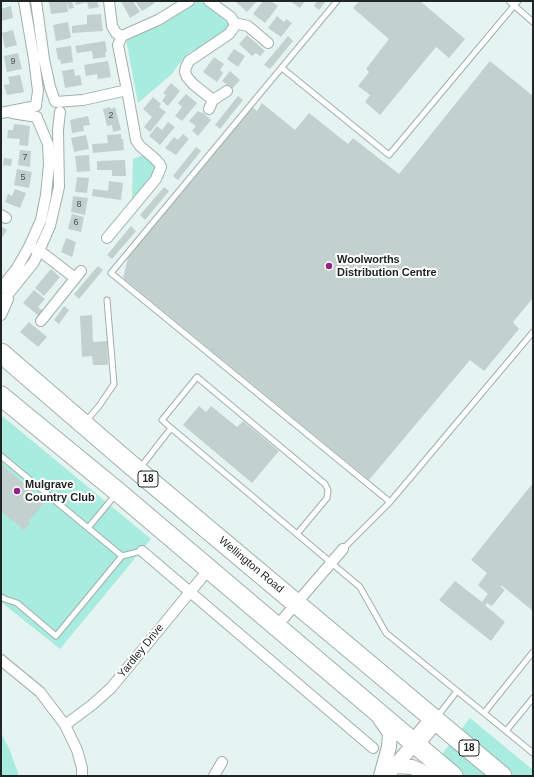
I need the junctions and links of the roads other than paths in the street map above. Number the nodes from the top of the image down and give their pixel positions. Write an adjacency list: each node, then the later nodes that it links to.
1 (24, 1): 19 (street)
2 (36, 1): 18 (street)
3 (109, 1): 12 (street)
4 (190, 1): 12 (street)
5 (209, 1): 11 (street)
6 (337, 1): 14 (lane)
7 (509, 1): 9 (lane)
8 (518, 1): 9 (lane)
9 (514, 6): 10 (lane); 14 (lane)
10 (533, 22)
11 (234, 23): 13 (street); 16 (street)
12 (122, 36): 15 (street)
13 (268, 43)
14 (282, 68): 40 (lane)
15 (127, 90): 17 (street); 23 (street)
16 (228, 91)
17 (83, 100): 18 (street); 21 (street)
18 (56, 101): 19 (street); 21 (street)
19 (36, 105): 20 (street); 22 (street)
20 (3, 112): 22 (street)
21 (60, 112): 22 (street); 25 (street)
22 (37, 117): 24 (street)
23 (107, 238)
24 (30, 247): 25 (street); 26 (street)
25 (40, 251): 27 (street); 31 (street)
26 (1, 288)
27 (13, 290): 29 (street); 30 (street)
28 (107, 300): 35 (lane)
29 (1, 303)
30 (1, 315)
31 (41, 321)
32 (533, 332): 40 (lane)
33 (1, 353): 35 (highway, Wellington Road / 18)
34 (1, 396): 39 (highway)
35 (84, 424): 38 (highway, Wellington Road / 18)
36 (172, 428): 38 (lane); 42 (lane); 42 (lane)
37 (1, 456): 41 (lane)
38 (135, 468): 50 (highway, Wellington Road / 18)
39 (118, 492): 41 (lane); 47 (highway)
40 (390, 502): 43 (lane)
41 (88, 528): 45 (lane)
42 (298, 534): 46 (lane)
43 (343, 549): 46 (street)
44 (142, 552): 45 (lane); 48 (street)
45 (122, 556): 49 (lane)
46 (332, 563): 50 (street); 54 (lane)
47 (208, 569): 48 (street, Yardley Drive); 51 (highway)
48 (189, 591): 59 (street, Yardley Drive); 62 (street)
49 (1, 596)
50 (296, 603): 51 (street); 58 (highway, Wellington Road / 18)
51 (276, 627): 56 (highway)
52 (533, 652): 57 (lane)
53 (1, 660): 59 (street)
54 (457, 692): 57 (lane); 58 (lane)
55 (533, 698): 60 (lane)
56 (373, 709): 61 (highway); 68 (street)
57 (484, 713): 60 (lane)
58 (435, 719): 61 (highway); 71 (highway, Wellington Road / 18)
59 (65, 725): 66 (street)
60 (506, 731): 63 (lane)
61 (414, 744): 65 (street); 70 (highway)
62 (373, 748)
63 (533, 754)
64 (222, 762): 67 (street)
65 (390, 771): 69 (street)
66 (82, 776)
67 (214, 776)
68 (381, 776)
69 (432, 776)
70 (452, 776)
71 (502, 776)

